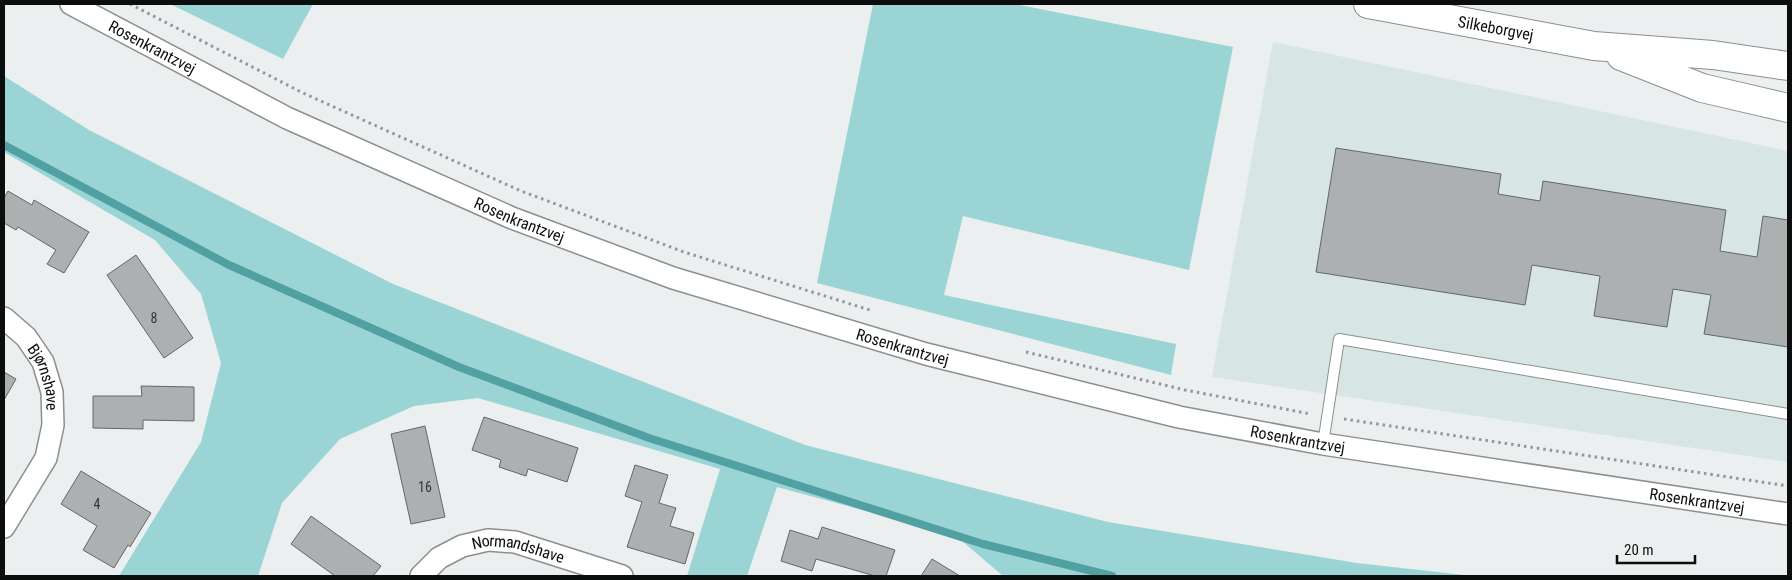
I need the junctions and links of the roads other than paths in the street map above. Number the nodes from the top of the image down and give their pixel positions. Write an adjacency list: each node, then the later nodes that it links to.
1 (71, 4): 8 (street, Rosenkrantzvej)
2 (1368, 4): 3 (main road, Silkeborgvej)
3 (1594, 46): 4 (main road, Silkeborgvej); 5 (main road, Silkeborgvej)
4 (1788, 66)
5 (1788, 108)
6 (4, 318): 10 (street, Bjørnshave)
7 (1788, 414): 8 (lane)
8 (1323, 444): 9 (street, Rosenkrantzvej)
9 (1788, 514)
10 (4, 528)
11 (421, 576): 12 (street, Normandshave)
12 (622, 576)

